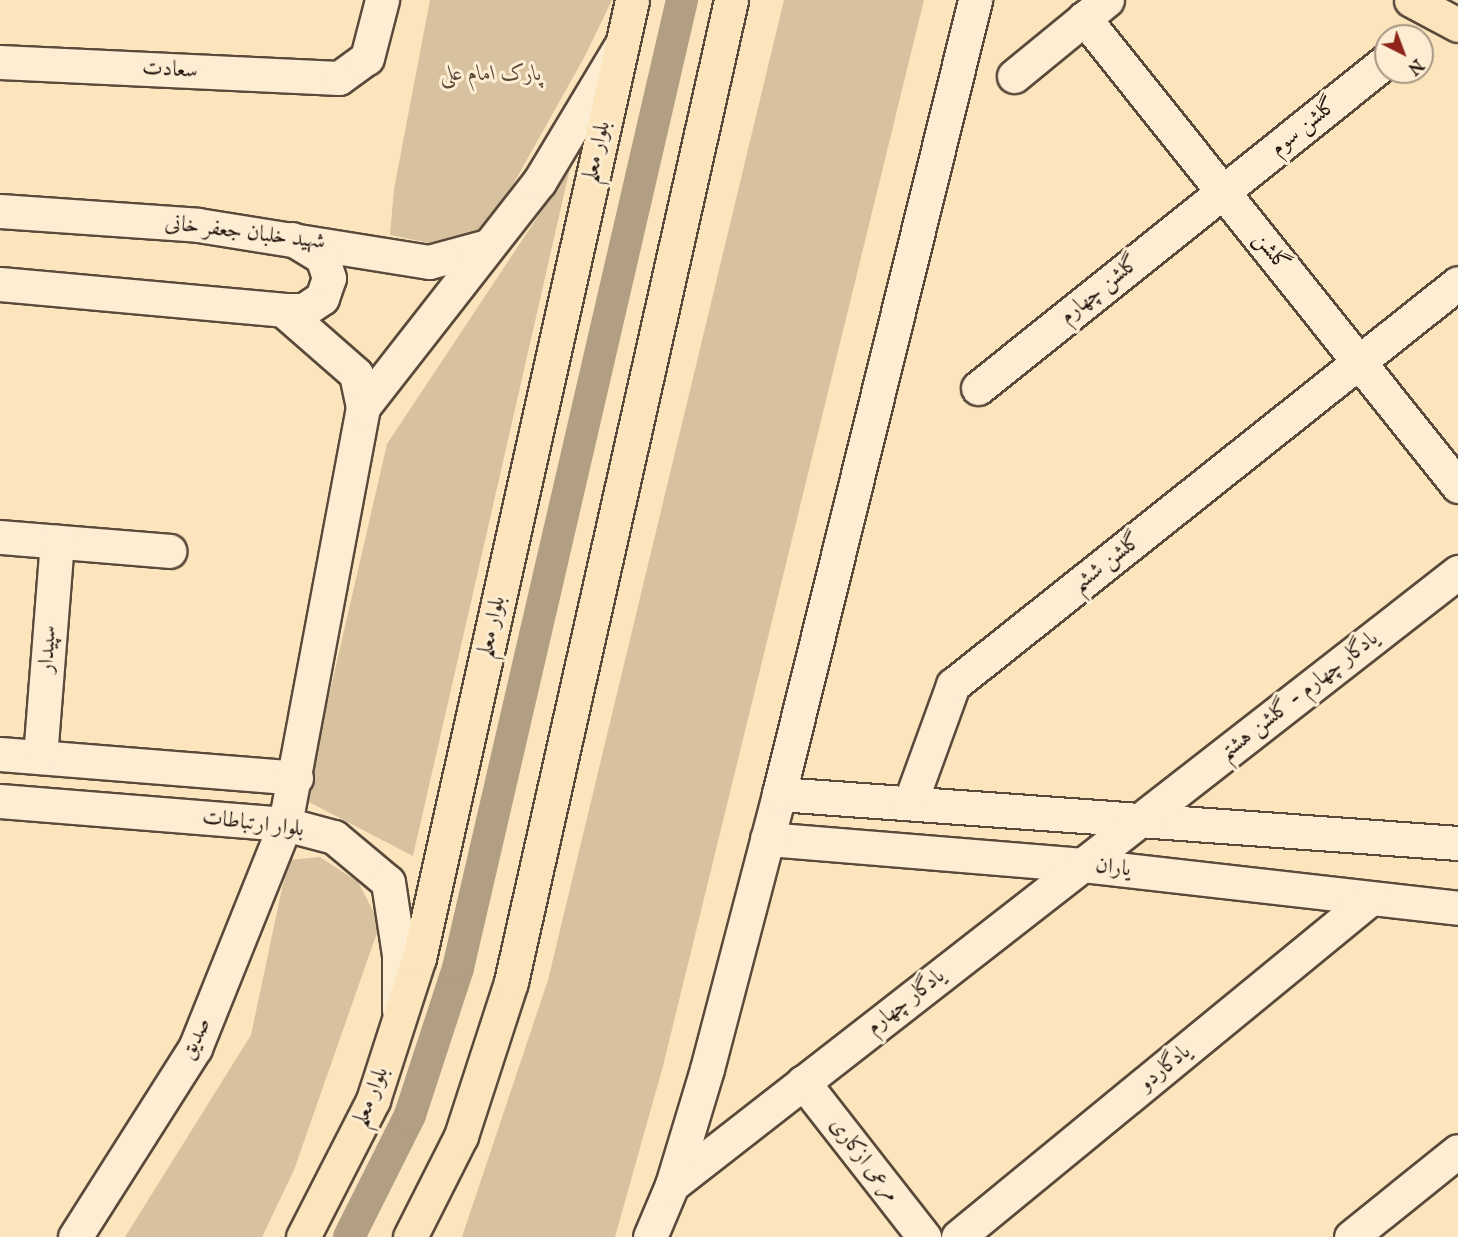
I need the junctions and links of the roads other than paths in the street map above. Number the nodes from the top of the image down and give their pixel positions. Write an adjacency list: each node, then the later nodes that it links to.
1 (382, 0): 9 (street, سعادت)
2 (632, 0): 8 (main road, بلوار معلم)
3 (731, 0): 46 (main road)
4 (975, 0): 30 (street)
5 (1412, 0): 7 (main road)
6 (1096, 9): 11 (street); 12 (street, گلشن)
7 (1458, 25)
8 (621, 46): 15 (street); 40 (main road, بلوار معلم)
9 (0, 62)
10 (1374, 71): 12 (street, گلشن سوم)
11 (1014, 76)
12 (1223, 192): 19 (street, گلشن); 20 (street, گلشن چهارم)
13 (0, 211): 14 (street, شهید خلبان جعفر خانی)
14 (291, 238): 15 (street, شهید خلبان جعفر خانی); 18 (street)
15 (488, 246): 21 (street)
16 (1458, 283): 19 (street, گلشن ششم)
17 (0, 284): 18 (street)
18 (283, 310): 21 (street)
19 (1360, 363): 22 (street, گلشن); 32 (street, گلشن ششم)
20 (978, 388)
21 (363, 407): 29 (street, صدیق)
22 (1458, 486)
23 (0, 537): 24 (street)
24 (57, 542): 25 (street); 28 (street, سپیدار)
25 (168, 551)
26 (1458, 572): 33 (street, یادگار چهارم - گلشن هشتم)
27 (0, 754): 28 (street)
28 (40, 757): 29 (street)
29 (296, 778): 34 (street, صدیق)
30 (779, 794): 32 (street); 35 (street)
31 (0, 801): 34 (street, بلوار ارتباطات)
32 (910, 803): 33 (street)
33 (1140, 820): 36 (street); 37 (street, یادگار چهارم)
34 (285, 824): 40 (street, بلوار ارتباطات); 44 (street, صدیق)
35 (767, 839): 37 (street, یاران); 43 (street)
36 (1458, 843)
37 (1083, 865): 38 (street, یاران); 41 (street, یادگار چهارم)
38 (1371, 898): 39 (street, یاران); 49 (street, یادگار‌دو)
39 (1458, 908)
40 (399, 1020): 45 (main road, بلوار معلم)
41 (803, 1082): 43 (street, یادگار چهارم); 48 (street, مرعی ازکاری)
42 (1458, 1150): 50 (street)
43 (672, 1185): 47 (street)
44 (75, 1237)
45 (303, 1237)
46 (410, 1237)
47 (650, 1237)
48 (924, 1237)
49 (958, 1237)
50 (1351, 1237)

